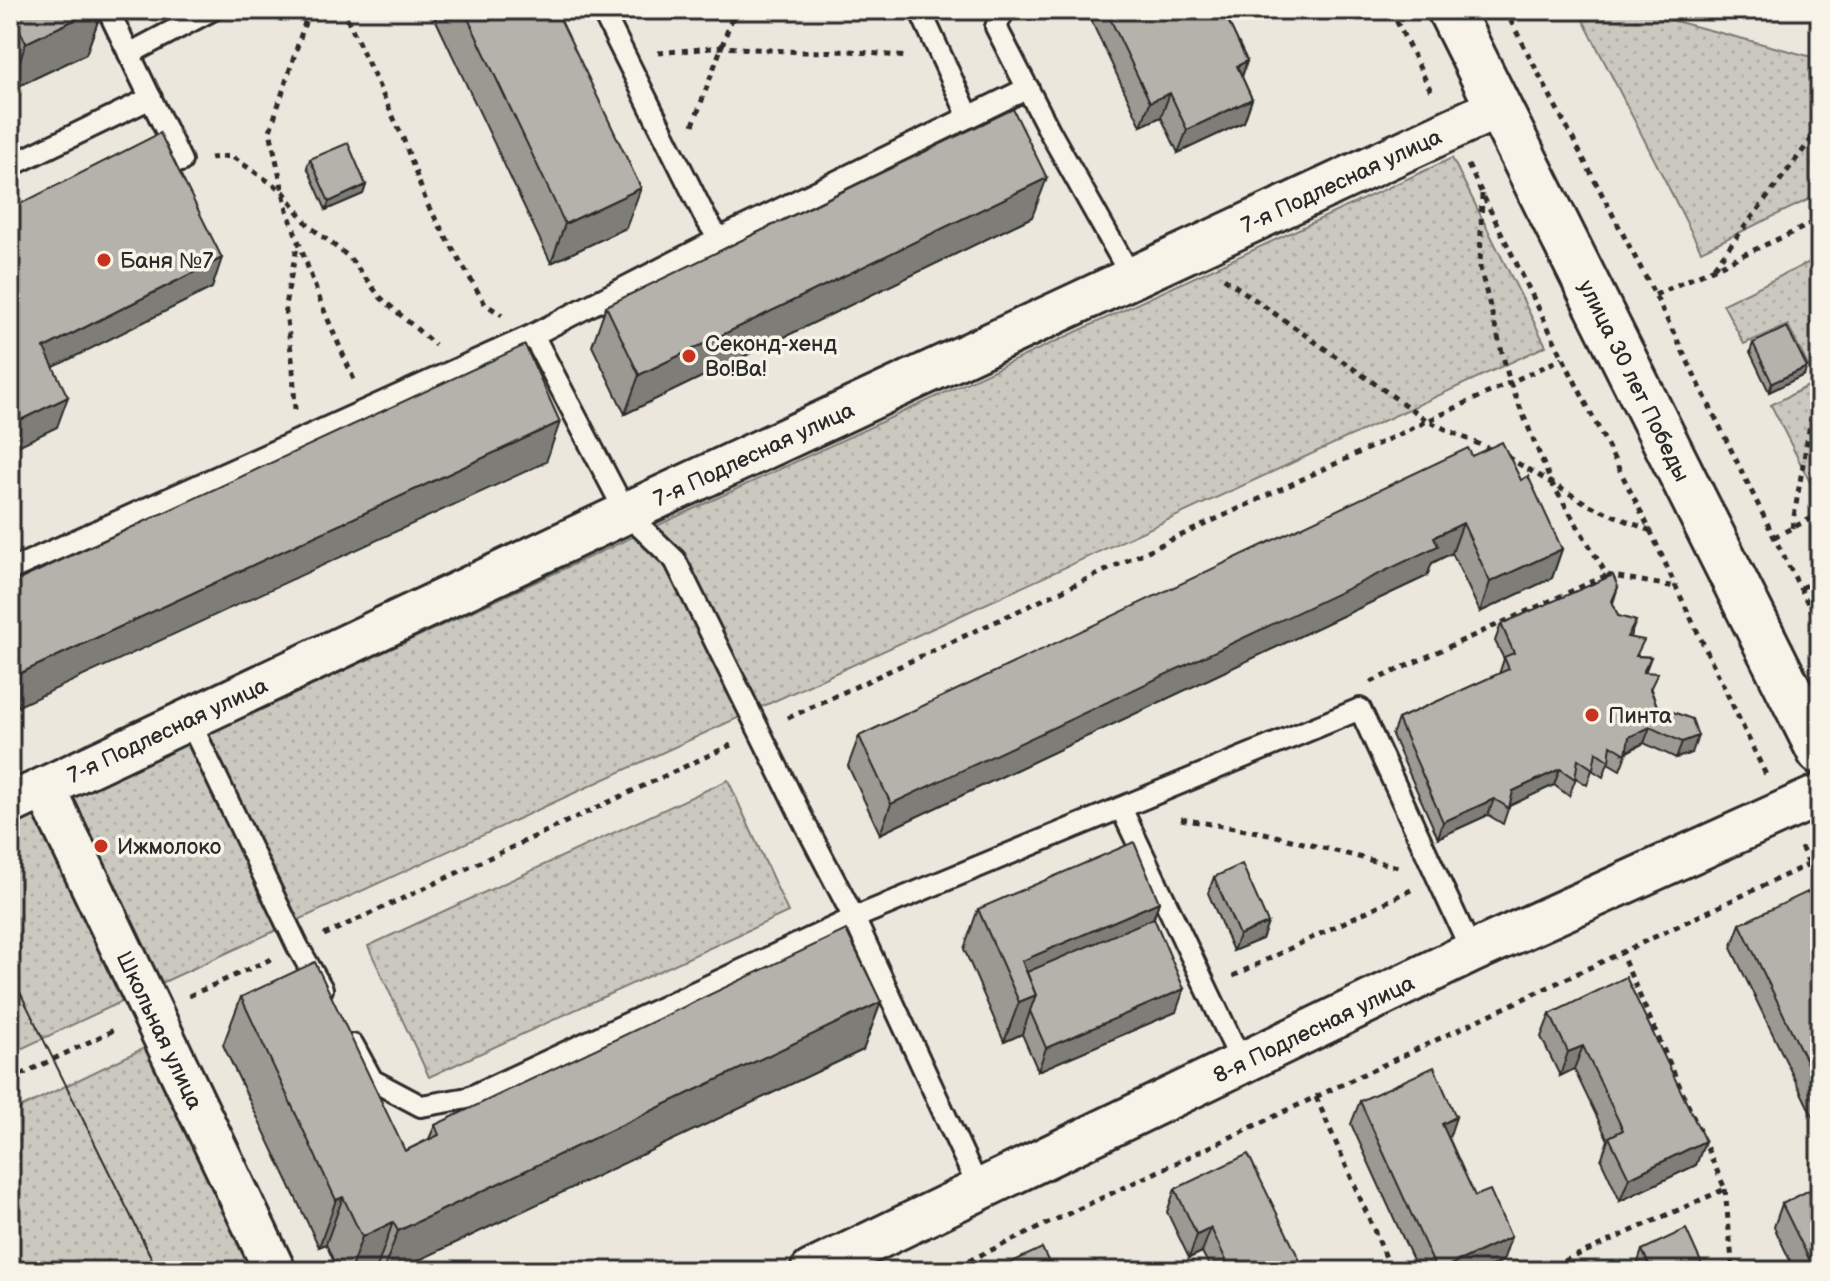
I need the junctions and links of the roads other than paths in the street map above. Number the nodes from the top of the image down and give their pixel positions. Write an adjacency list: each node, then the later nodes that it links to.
1 (108, 10): 7 (lane)
2 (212, 10): 7 (lane)
3 (602, 10): 14 (lane)
4 (920, 10): 11 (lane)
5 (1004, 10): 8 (lane)
6 (1450, 10): 10 (main road, улица 30 лет Победы)
7 (129, 54): 9 (lane)
8 (1028, 88): 11 (lane); 15 (lane)
9 (151, 98): 12 (lane); 13 (lane)
10 (1499, 107): 15 (street, 7-я Подлесная улица); 20 (main road, улица 30 лет Победы)
11 (969, 117): 14 (lane)
12 (181, 161)
13 (10, 166)
14 (719, 239): 16 (lane)
15 (1132, 278): 17 (street, 7-я Подлесная улица)
16 (533, 335): 17 (lane); 18 (lane)
17 (626, 513): 19 (street, 7-я Подлесная улица); 24 (lane)
18 (10, 570)
19 (189, 720): 22 (street, 7-я Подлесная улица); 26 (lane)
20 (1820, 752)
21 (1820, 795): 25 (street, 8-я Подлесная улица)
22 (27, 796): 30 (street, Школьная улица)
23 (1121, 808): 24 (lane); 25 (lane); 28 (lane)
24 (854, 918): 27 (lane); 29 (lane)
25 (1472, 952): 28 (street, 8-я Подлесная улица)
26 (328, 1000)
27 (343, 1027)
28 (1242, 1063): 29 (street, 8-я Подлесная улица)
29 (979, 1189): 31 (street, 8-я Подлесная улица)
30 (275, 1271)
31 (811, 1271)

